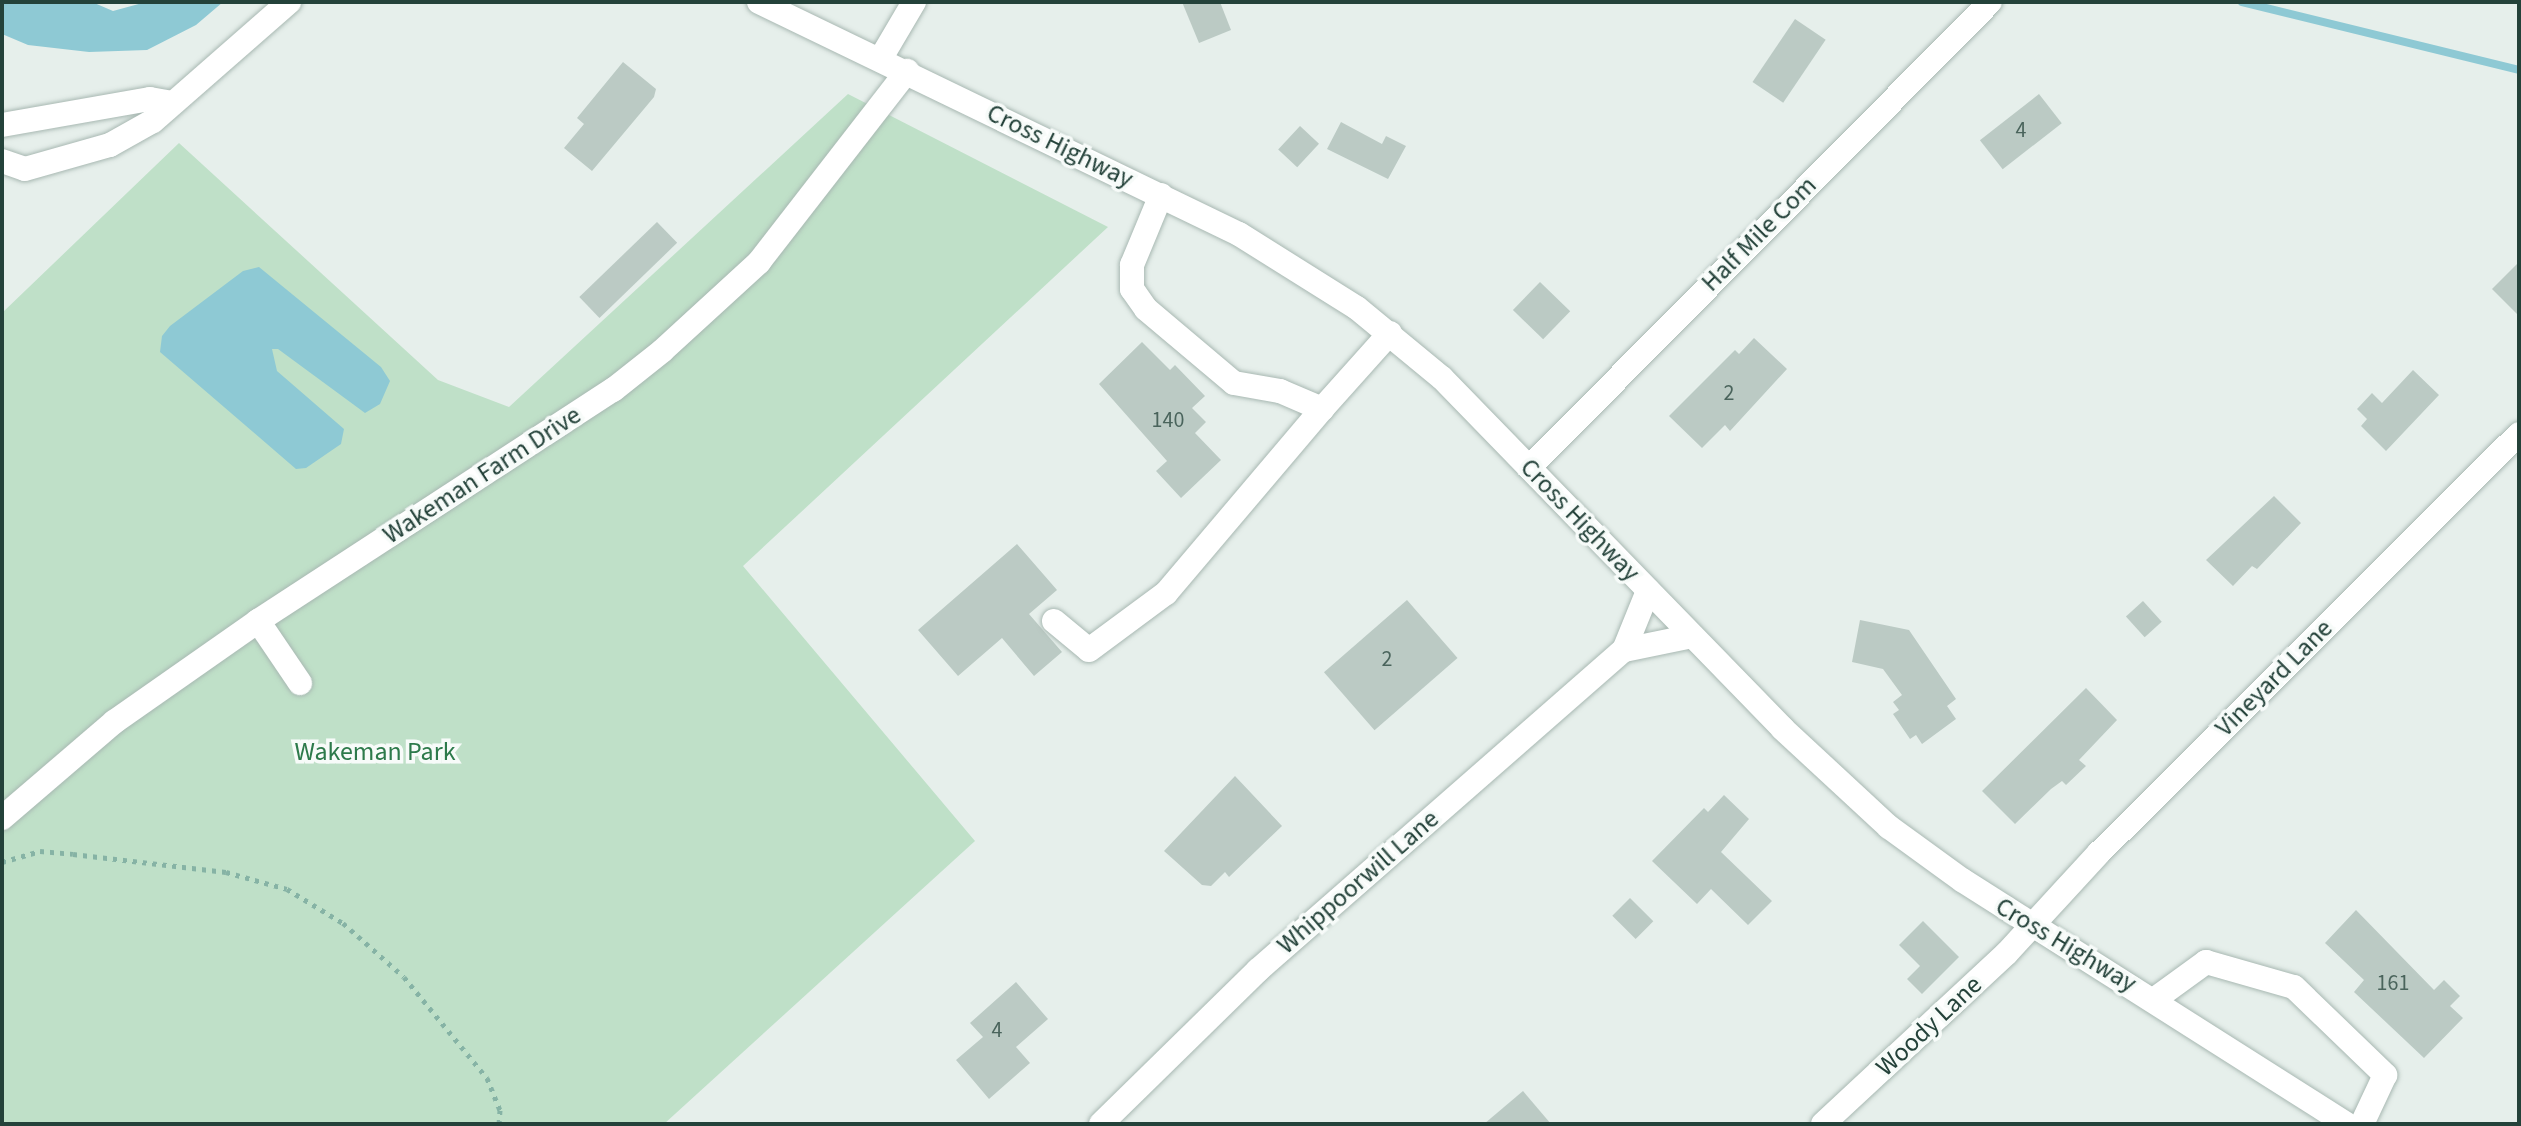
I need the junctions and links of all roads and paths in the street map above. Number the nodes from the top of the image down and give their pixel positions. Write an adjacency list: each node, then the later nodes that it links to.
1 (289, 2): 7 (street)
2 (759, 2): 5 (street, Cross Highway)
3 (914, 2): 5 (street)
4 (1990, 2): 14 (street, Half Mile Com)
5 (881, 58): 6 (street, Cross Highway)
6 (907, 71): 10 (street, Cross Highway); 16 (street, Wakeman Farm Drive)
7 (173, 103): 8 (street); 9 (street)
8 (2, 125)
9 (2, 161)
10 (1161, 195): 11 (street, Cross Highway); 12 (street)
11 (1390, 333): 12 (street); 14 (street, Cross Highway)
12 (1322, 409): 17 (street)
13 (2519, 434): 23 (street, Vineyard Lane)
14 (1529, 468): 15 (street, Cross Highway)
15 (1648, 591): 18 (street, Cross Highway); 19 (street, Whippoorwill Lane)
16 (258, 621): 20 (street); 21 (street, Wakeman Farm Drive)
17 (1054, 621)
18 (1692, 636): 19 (street, Whippoorwill Lane); 23 (street, Cross Highway)
19 (1624, 650): 26 (street, Whippoorwill Lane)
20 (300, 683)
21 (2, 818)
22 (2, 862): 25 (path)
23 (2032, 924): 24 (street, Cross Highway); 27 (street, Woody Lane)
24 (2155, 999): 28 (street, Cross Highway); 29 (street)
25 (499, 1124)
26 (1101, 1124)
27 (1823, 1124)
28 (2346, 1124)
29 (2362, 1124)

